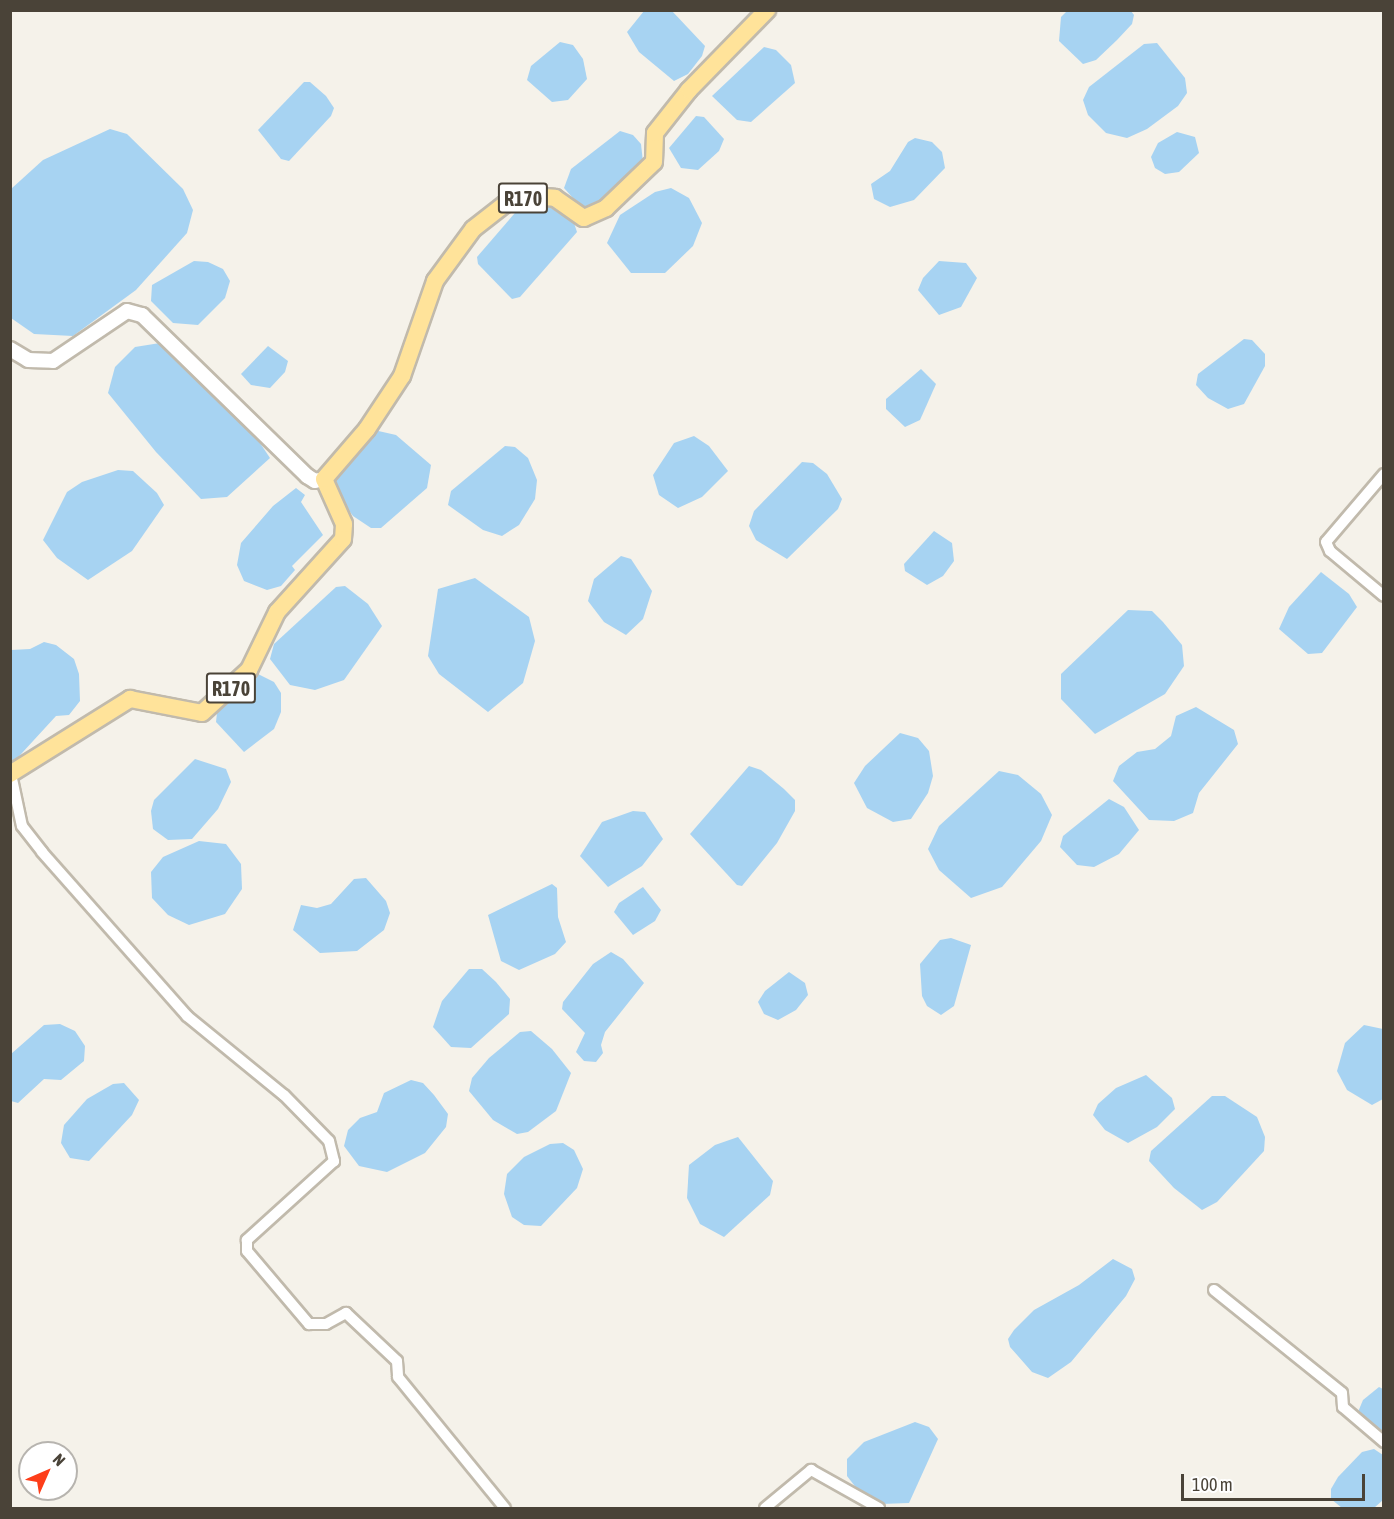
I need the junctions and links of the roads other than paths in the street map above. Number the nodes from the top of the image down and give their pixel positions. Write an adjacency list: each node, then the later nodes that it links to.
1 (767, 10): 4 (main road, R170)
2 (10, 349): 4 (street)
3 (1383, 474): 5 (street)
4 (324, 479): 6 (main road, R170)
5 (1383, 596)
6 (11, 774): 9 (street)
7 (1214, 1290): 8 (street)
8 (1383, 1442)
9 (505, 1509)
10 (765, 1509): 11 (street)
11 (879, 1509)

